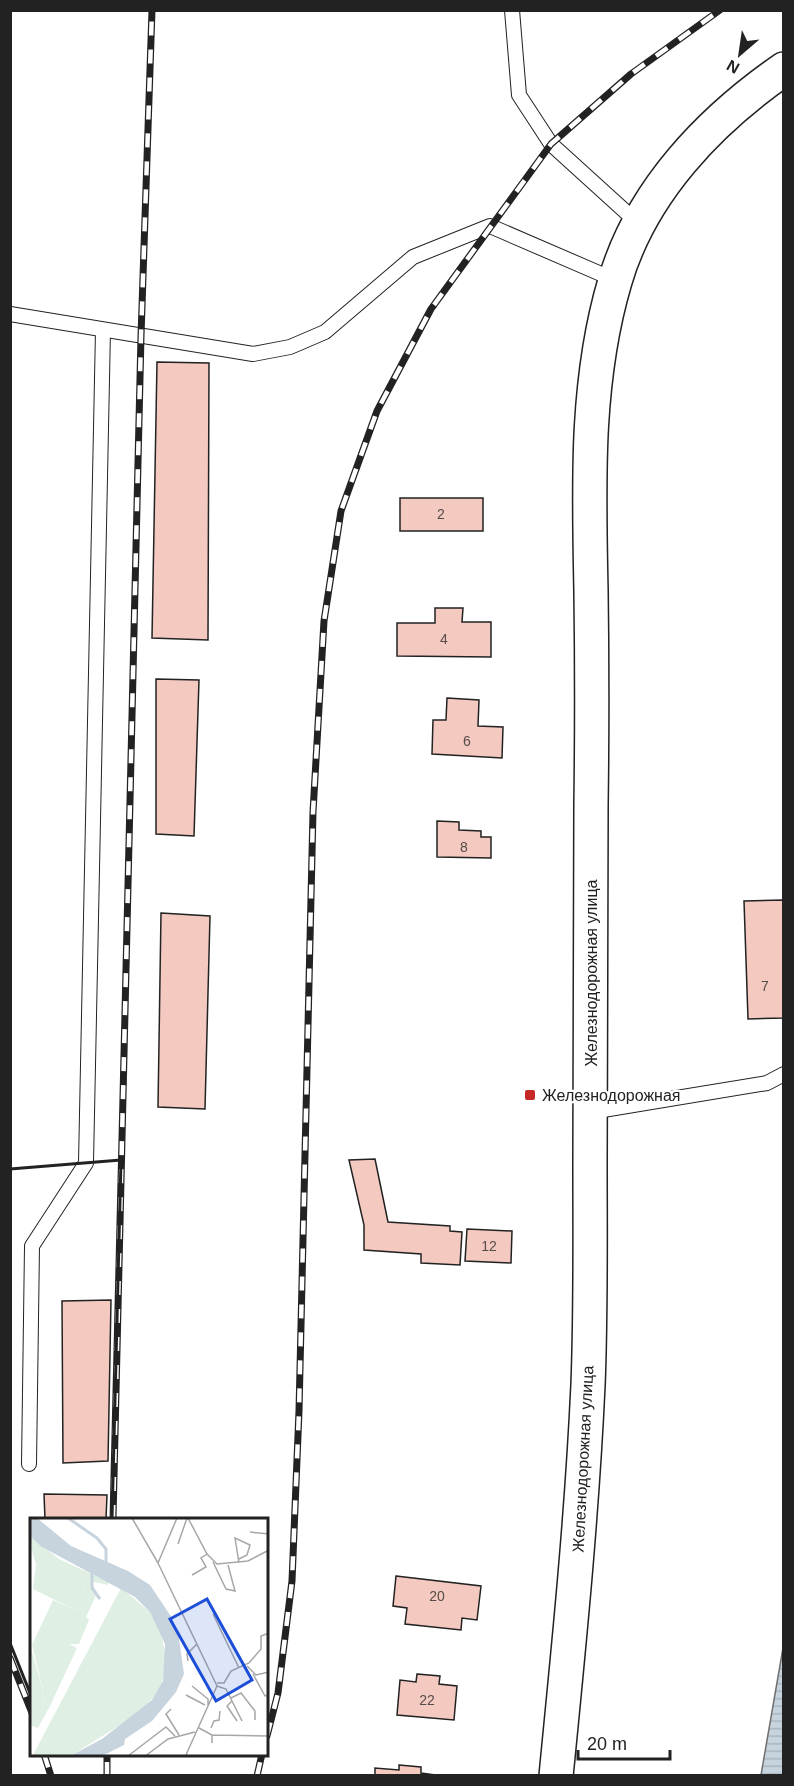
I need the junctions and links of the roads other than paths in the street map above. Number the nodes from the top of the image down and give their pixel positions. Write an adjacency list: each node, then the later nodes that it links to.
1 (512, 10): 3 (lane)
2 (783, 69): 3 (main road, Железнодорожная улица)
3 (638, 223): 4 (main road, Железнодорожная улица)
4 (615, 280): 6 (lane); 8 (main road, Железнодорожная улица)
5 (10, 314): 6 (lane)
6 (103, 330): 9 (lane)
7 (783, 1074): 8 (lane)
8 (591, 1112): 10 (main road, Железнодорожная улица)
9 (29, 1464)
10 (556, 1776)

